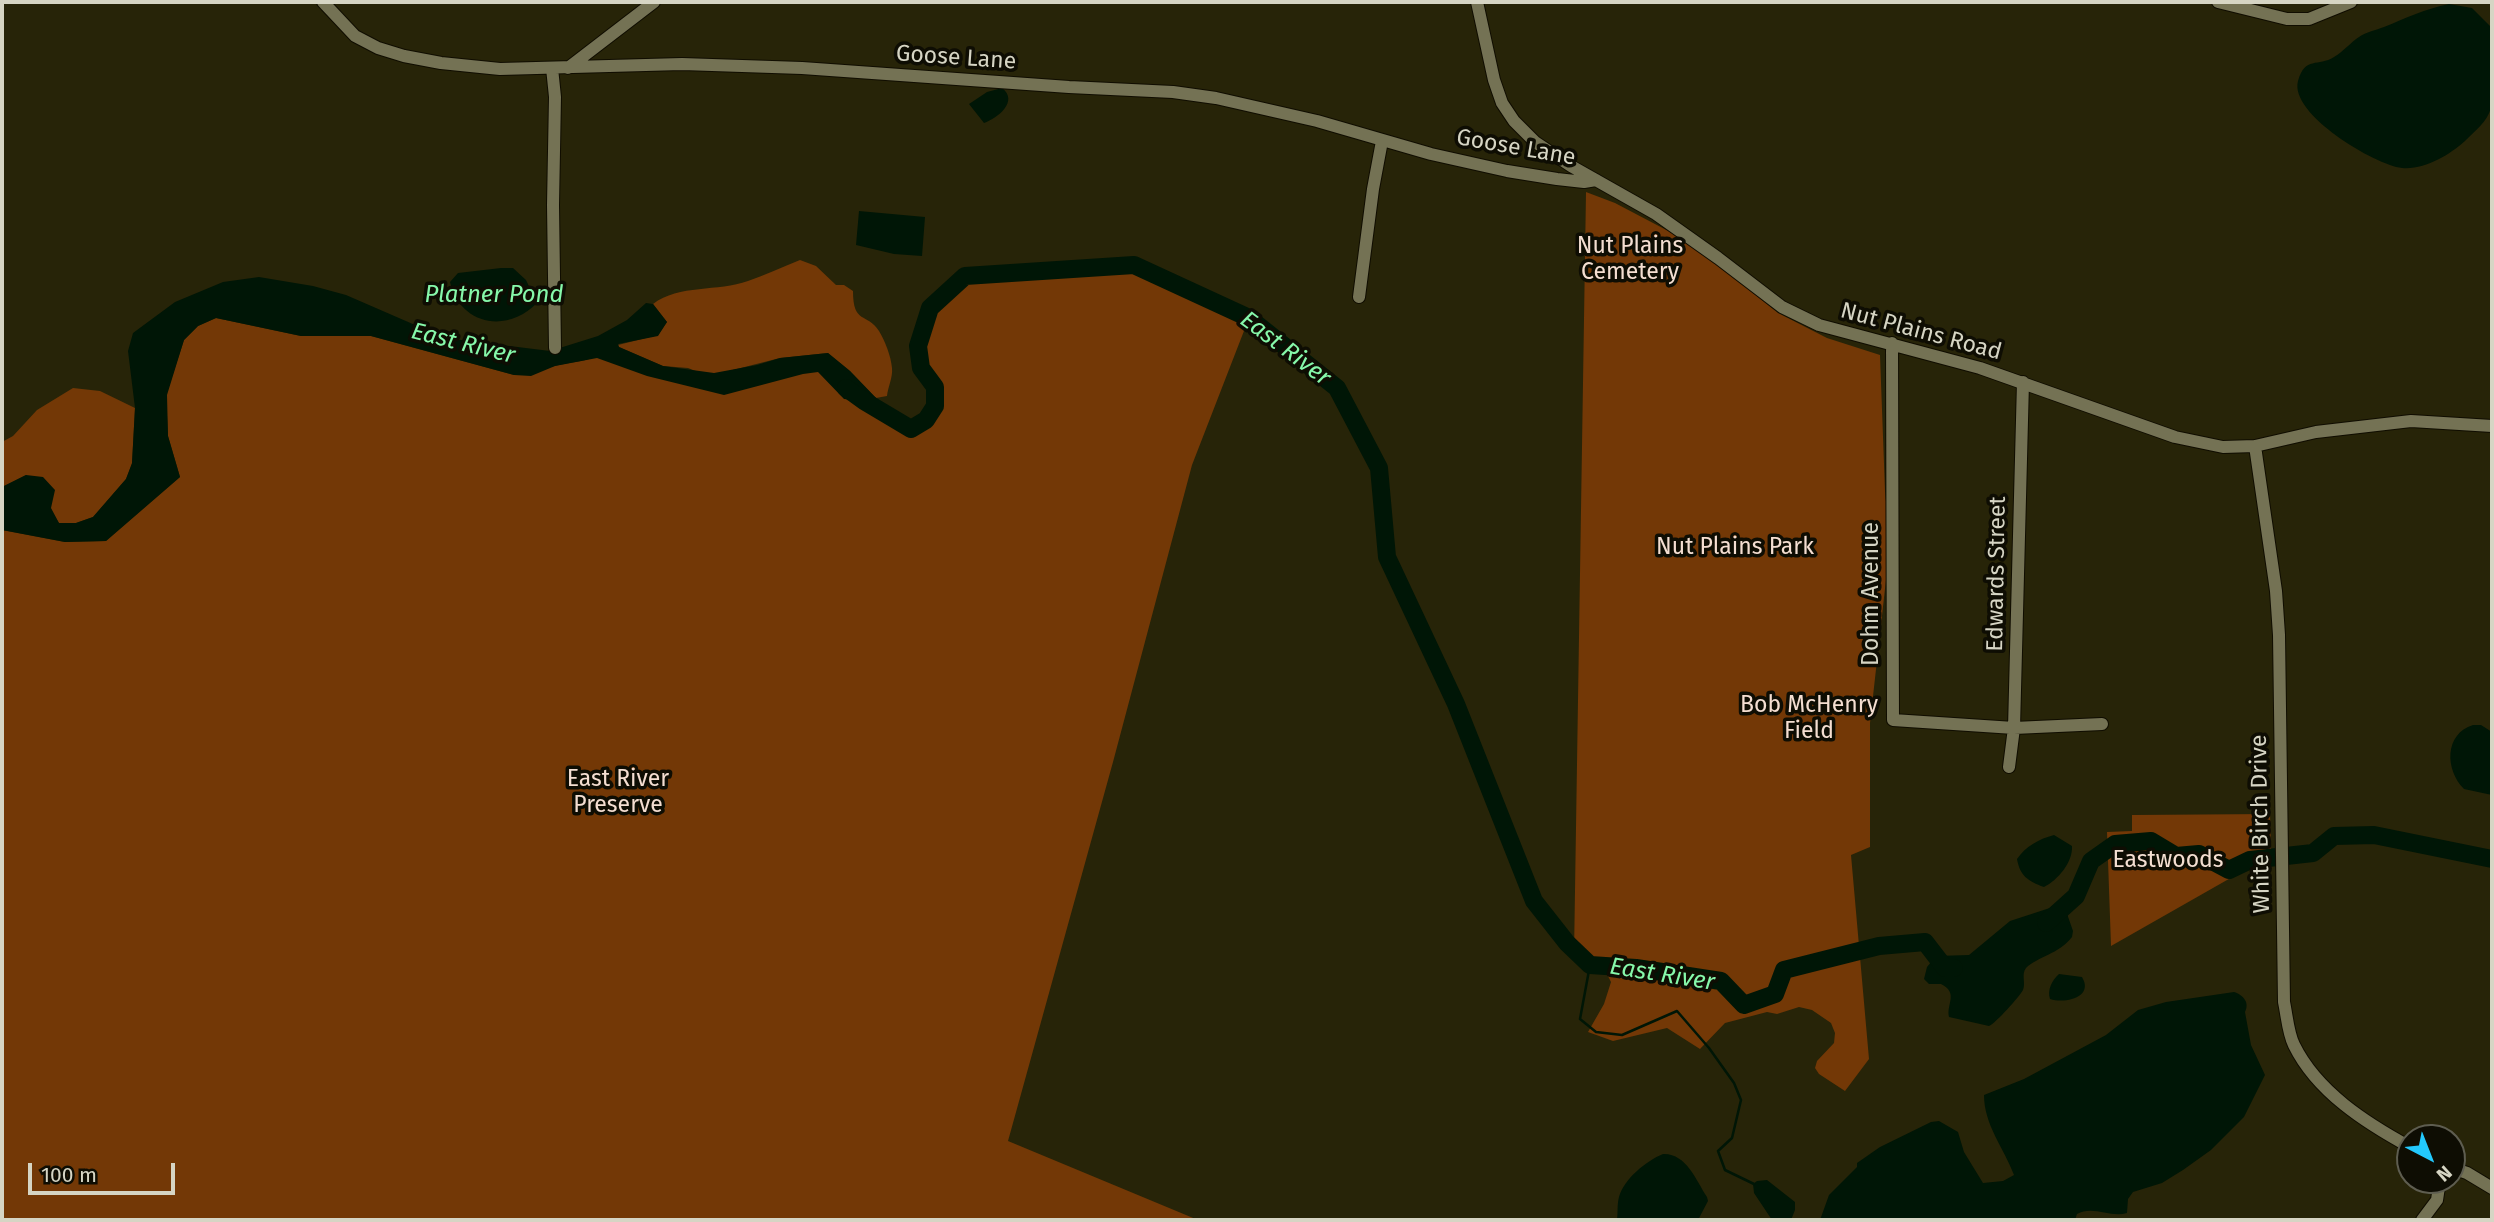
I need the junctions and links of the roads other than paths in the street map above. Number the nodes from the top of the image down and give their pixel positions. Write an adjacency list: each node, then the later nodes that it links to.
1 (323, 2): 6 (street, Goose Lane)
2 (654, 2): 7 (street)
3 (1477, 2): 9 (street, Nut Plains Road)
4 (2218, 2): 5 (street)
5 (2351, 2)
6 (552, 68): 7 (street, Goose Lane); 12 (street)
7 (568, 68): 8 (street, Goose Lane)
8 (1382, 141): 9 (street, Goose Lane); 10 (street)
9 (1596, 180): 11 (street, Nut Plains Road)
10 (1359, 297)
11 (1892, 343): 13 (street, Nut Plains Road); 17 (street, Dohm Avenue)
12 (555, 348)
13 (2023, 382): 15 (street, Nut Plains Road); 17 (street, Edwards Street)
14 (2492, 426): 15 (street, Nut Plains Road)
15 (2255, 446): 19 (street, White Birch Drive)
16 (2102, 724): 17 (street, Dohm Avenue)
17 (2014, 728): 18 (street, Edwards Street)
18 (2009, 767)
19 (2396, 1139)
20 (2466, 1173): 21 (street)
21 (2492, 1188)
22 (2438, 1194): 23 (street)
23 (2422, 1220)

